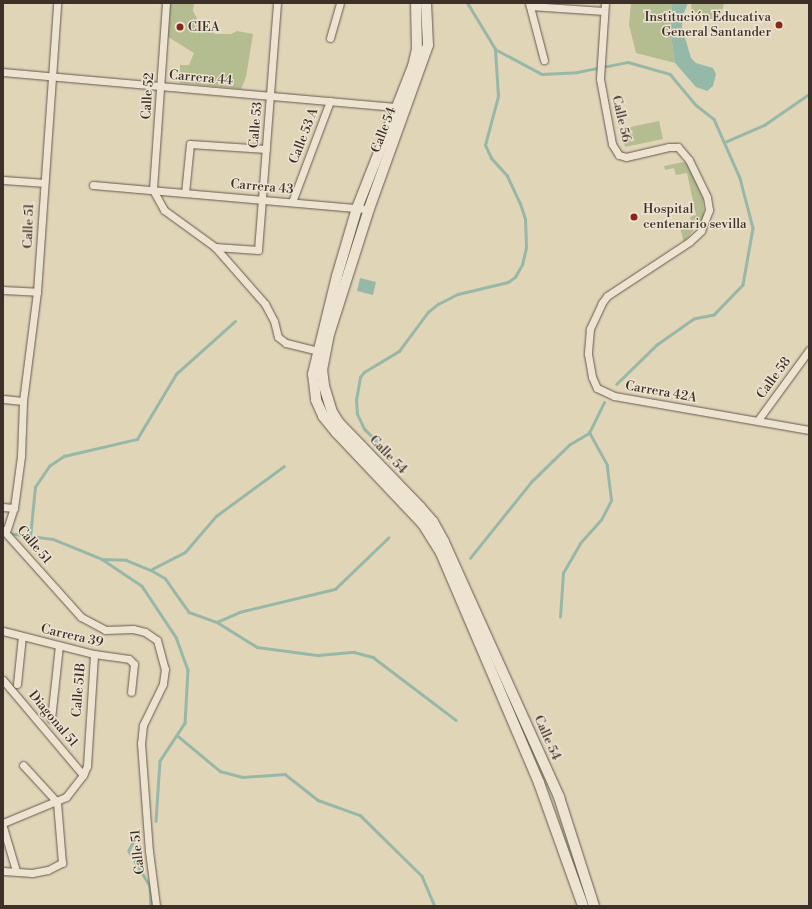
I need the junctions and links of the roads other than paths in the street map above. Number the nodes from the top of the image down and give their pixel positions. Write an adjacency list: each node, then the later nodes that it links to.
1 (57, 3): 13 (street, Calle 51)
2 (166, 3): 14 (street, Calle 52)
3 (278, 3): 15 (street, Calle 53)
4 (340, 3): 10 (street)
5 (416, 3): 17 (main road, Calle 54)
6 (426, 3): 27 (main road, Calle 54)
7 (605, 3): 9 (street, Calle 56)
8 (530, 4): 9 (street); 11 (street)
9 (604, 11): 31 (street, Calle 56)
10 (330, 38)
11 (544, 60)
12 (3, 72): 13 (street, Carrera 44)
13 (51, 76): 14 (street, Carrera 44); 20 (street, Calle 51)
14 (160, 86): 15 (street, Carrera 44); 22 (street, Calle 52)
15 (270, 96): 16 (street, Carrera 44); 18 (street, Calle 53)
16 (330, 101): 17 (street, Carrera 44); 25 (street, Calle 53 A)
17 (397, 107): 26 (main road, Calle 54)
18 (266, 149): 23 (street); 24 (street, Calle 53)
19 (3, 180): 20 (street)
20 (42, 183): 30 (street, Calle 51)
21 (93, 185): 22 (street, Carrera 43)
22 (154, 190): 23 (street, Carrera 43); 28 (street)
23 (185, 193): 24 (street, Carrera 43)
24 (262, 199): 25 (street, Carrera 43); 28 (street, Calle 53)
25 (292, 202): 26 (street, Carrera 43)
26 (357, 208): 27 (street, Carrera 43); 33 (main road, Calle 54)
27 (368, 208): 33 (main road, Calle 54)
28 (215, 247): 33 (street)
29 (3, 290): 30 (street)
30 (37, 292): 35 (street, Calle 51)
31 (602, 303): 36 (street, Carrera 42A)
32 (809, 350): 36 (street, Calle 58)
33 (321, 351): 44 (main road, Calle 54)
34 (3, 399): 35 (street)
35 (23, 401): 39 (street, Calle 51)
36 (758, 420): 37 (street, Carrera 42A)
37 (809, 430)
38 (3, 507): 39 (street)
39 (14, 508): 40 (street, Calle 51)
40 (5, 531): 57 (street, Calle 51)
41 (3, 631): 42 (street, Carrera 39)
42 (22, 636): 43 (street, Carrera 39); 47 (street)
43 (59, 645): 45 (street, Carrera 39); 49 (street)
44 (490, 653): 58 (main road, Calle 54); 59 (main road, Calle 54)
45 (94, 654): 48 (street, Carrera 39); 51 (street, Calle 51B)
46 (3, 680): 51 (street, Diagonal 51)
47 (17, 684)
48 (131, 692)
49 (51, 719)
50 (23, 765): 52 (street)
51 (83, 775): 52 (street)
52 (57, 802): 53 (street); 56 (street)
53 (3, 823)
54 (3, 827): 56 (street)
55 (4, 869): 56 (street)
56 (16, 871)
57 (156, 906)
58 (583, 906)
59 (594, 906)

